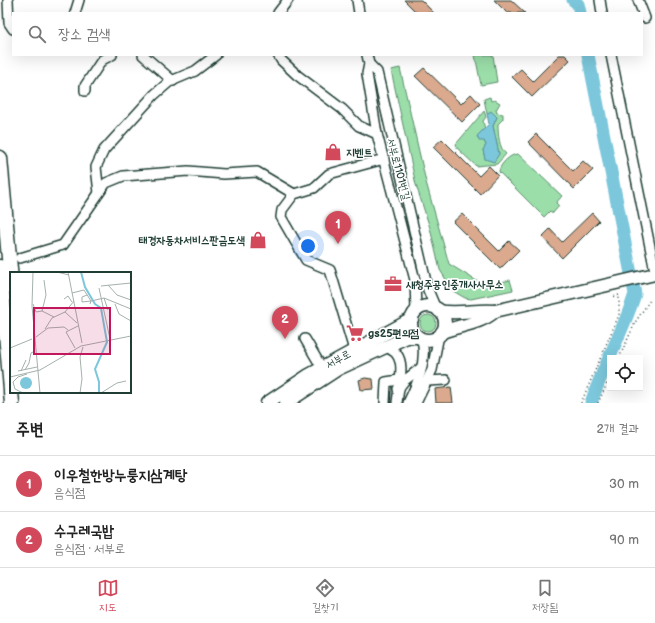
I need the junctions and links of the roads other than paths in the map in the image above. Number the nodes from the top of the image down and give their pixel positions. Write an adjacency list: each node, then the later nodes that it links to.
1 (8, 0): 12 (street)
2 (79, 0): 7 (street)
3 (288, 0): 8 (street)
4 (357, 0): 9 (street)
5 (600, 0): 10 (street)
6 (638, 0): 11 (street)
7 (75, 12)
8 (279, 12)
9 (359, 12)
10 (602, 12)
11 (646, 18)
12 (12, 28)
13 (110, 56): 20 (street)
14 (144, 56): 19 (street)
15 (215, 56): 19 (street)
16 (279, 56): 21 (street, 서부로1101번길)
17 (611, 56): 29 (street)
18 (368, 59): 21 (street); 30 (street)
19 (173, 80): 24 (street)
20 (85, 91)
21 (377, 134): 23 (street, 서부로1101번길)
22 (0, 158): 28 (highway)
23 (384, 159): 25 (street); 32 (street, 서부로1101번길)
24 (99, 193): 25 (street); 26 (street)
25 (294, 194): 37 (street)
26 (20, 258)
27 (0, 267): 42 (highway)
28 (10, 272)
29 (652, 274): 31 (main road)
30 (438, 310): 31 (main road); 32 (main road); 33 (main road)
31 (495, 311): 33 (main road)
32 (414, 315): 34 (main road); 37 (main road, 서부로)
33 (440, 334): 34 (main road); 41 (street)
34 (420, 338): 36 (main road, 서부로); 38 (street)
35 (305, 339): 39 (street)
36 (384, 347): 43 (street); 48 (main road, 서부로)
37 (354, 350): 39 (main road, 서부로)
38 (423, 366): 43 (street); 51 (street)
39 (322, 368): 47 (main road, 서부로)
40 (446, 380): 41 (street)
41 (427, 381): 52 (street)
42 (8, 384): 45 (highway)
43 (399, 384): 49 (street); 50 (street)
44 (21, 393): 46 (highway)
45 (12, 403)
46 (22, 403)
47 (267, 403)
48 (286, 403)
49 (385, 403)
50 (397, 403)
51 (408, 403)
52 (416, 403)

